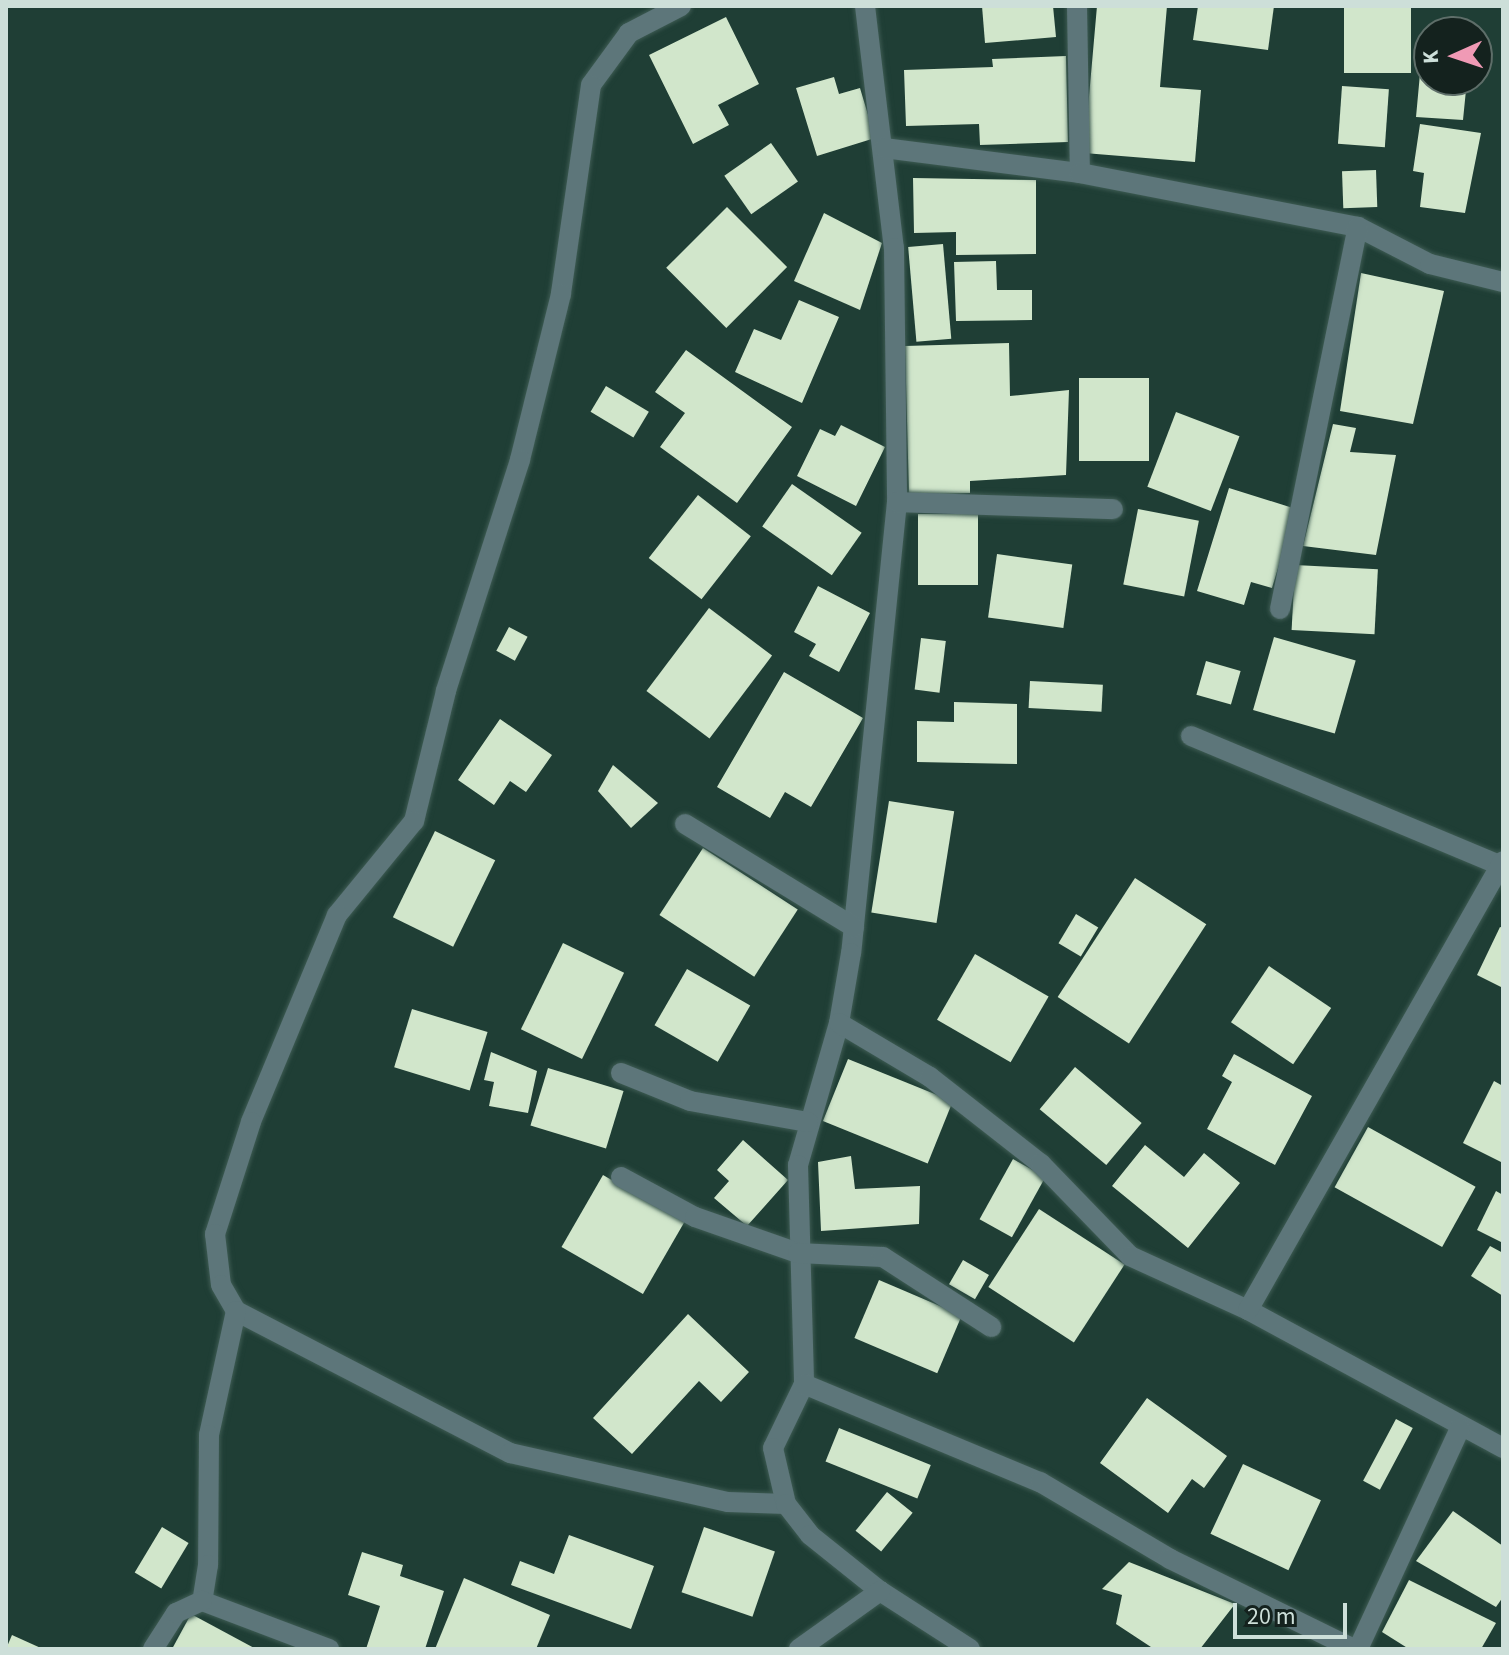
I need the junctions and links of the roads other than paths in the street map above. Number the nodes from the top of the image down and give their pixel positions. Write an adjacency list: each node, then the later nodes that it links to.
1 (681, 6): 21 (street)
2 (865, 6): 4 (street)
3 (1077, 6): 5 (street)
4 (884, 148): 5 (street); 8 (street)
5 (1080, 173): 6 (street)
6 (1358, 227): 7 (street); 10 (street)
7 (1503, 282)
8 (897, 502): 9 (street); 14 (street)
9 (1113, 509)
10 (1280, 609)
11 (1191, 736): 13 (street)
12 (685, 824): 14 (street)
13 (1502, 863): 20 (street)
14 (854, 927): 15 (street)
15 (839, 1023): 17 (street); 20 (street)
16 (621, 1073): 17 (street)
17 (808, 1122): 19 (street)
18 (621, 1177): 19 (street)
19 (798, 1253): 22 (street); 23 (street)
20 (1248, 1310): 24 (street)
21 (236, 1311): 26 (street); 28 (street)
22 (991, 1327)
23 (804, 1384): 26 (street); 33 (street)
24 (1460, 1428): 25 (street); 33 (street)
25 (1503, 1448)
26 (786, 1504): 27 (street)
27 (880, 1591): 31 (street); 32 (street)
28 (202, 1601): 29 (street); 30 (street)
29 (153, 1649)
30 (329, 1649)
31 (799, 1649)
32 (970, 1649)
33 (1356, 1649)

